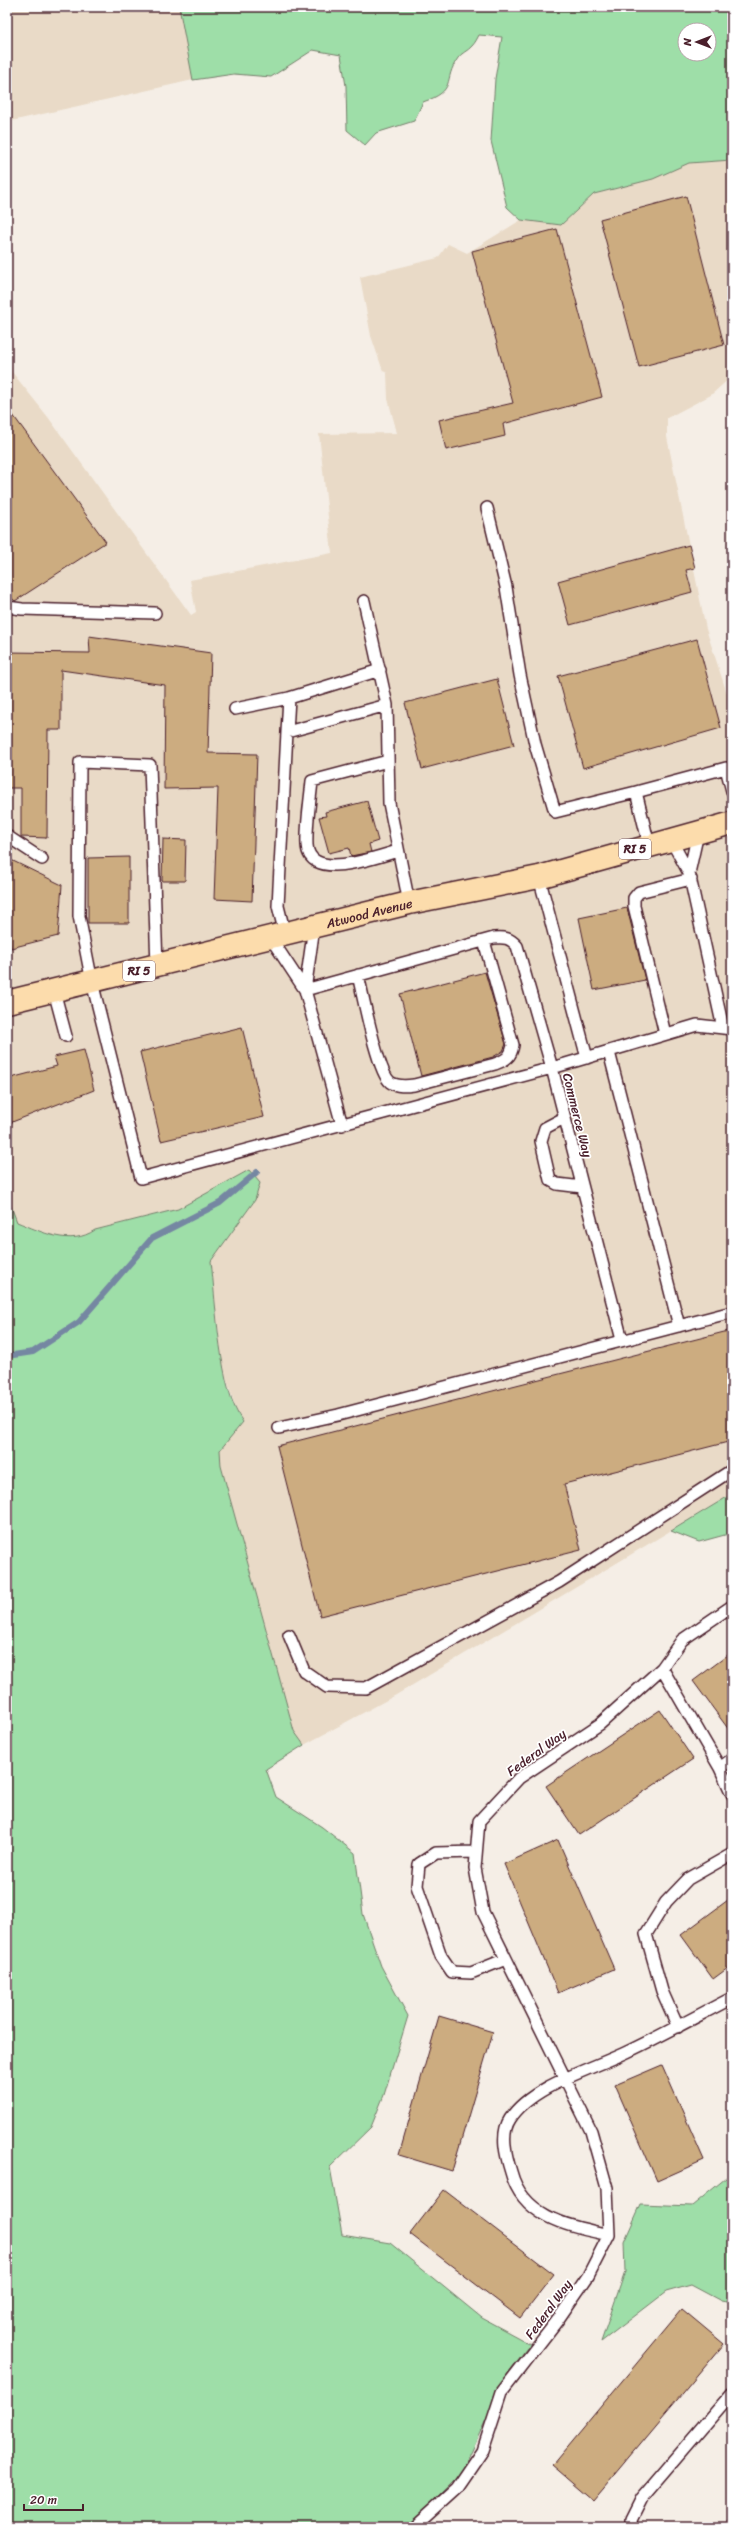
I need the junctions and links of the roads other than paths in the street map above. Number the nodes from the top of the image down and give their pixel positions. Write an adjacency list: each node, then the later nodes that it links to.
1 (487, 508): 12 (lane)
2 (364, 601): 5 (lane)
3 (7, 606): 4 (lane)
4 (155, 613)
5 (380, 670): 6 (lane); 7 (lane)
6 (289, 698): 8 (lane); 9 (lane)
7 (387, 705): 9 (lane); 10 (lane)
8 (235, 709)
9 (287, 732): 24 (lane)
10 (388, 761): 18 (lane); 18 (lane)
11 (732, 791): 12 (lane)
12 (636, 792): 17 (lane)
13 (732, 823): 14 (main road, Atwood Avenue / RI 5)
14 (698, 833): 16 (main road, Atwood Avenue / RI 5); 20 (lane)
15 (7, 836): 19 (lane)
16 (671, 840): 17 (main road, Atwood Avenue / RI 5); 20 (lane)
17 (649, 845): 21 (main road, Atwood Avenue / RI 5)
18 (398, 851): 22 (lane)
19 (42, 859)
20 (690, 876): 32 (lane); 33 (lane)
21 (539, 877): 22 (main road, Atwood Avenue / RI 5); 36 (lane, Commerce Way)
22 (409, 903): 23 (main road, Atwood Avenue / RI 5)
23 (314, 927): 24 (main road, Atwood Avenue / RI 5); 29 (lane)
24 (278, 935): 26 (main road, Atwood Avenue / RI 5); 29 (lane)
25 (484, 941): 27 (lane); 27 (lane); 37 (lane)
26 (157, 966): 28 (main road, Atwood Avenue / RI 5); 28 (lane)
27 (358, 975): 29 (lane)
28 (92, 982): 30 (main road, Atwood Avenue / RI 5); 39 (lane)
29 (305, 990): 39 (lane)
30 (54, 991): 31 (main road, Atwood Avenue / RI 5); 34 (lane)
31 (7, 1002)
32 (728, 1028): 33 (lane)
33 (665, 1034): 35 (lane)
34 (66, 1036)
35 (609, 1052): 36 (lane); 42 (lane)
36 (587, 1058): 37 (lane, Commerce Way)
37 (552, 1068): 38 (lane, Commerce Way); 39 (lane)
38 (564, 1118): 40 (lane, Commerce Way); 40 (lane)
39 (342, 1125)
40 (582, 1186): 43 (lane, Commerce Way)
41 (732, 1312): 42 (lane)
42 (679, 1326): 43 (lane)
43 (622, 1340): 44 (lane)
44 (279, 1428)
45 (732, 1470): 47 (lane)
46 (732, 1606): 48 (lane, Federal Way)
47 (289, 1635)
48 (662, 1668): 50 (lane); 52 (lane, Federal Way)
49 (732, 1759): 50 (lane)
50 (720, 1768): 51 (lane)
51 (732, 1794)
52 (476, 1852): 54 (lane, Federal Way); 54 (lane)
53 (732, 1854): 56 (lane)
54 (506, 1959): 57 (lane, Federal Way)
55 (732, 1998): 56 (lane)
56 (678, 2027): 57 (lane)
57 (566, 2080): 58 (lane, Federal Way); 58 (lane)
58 (609, 2234): 60 (lane, Federal Way)
59 (732, 2393): 61 (lane)
60 (414, 2527)
61 (631, 2527)

